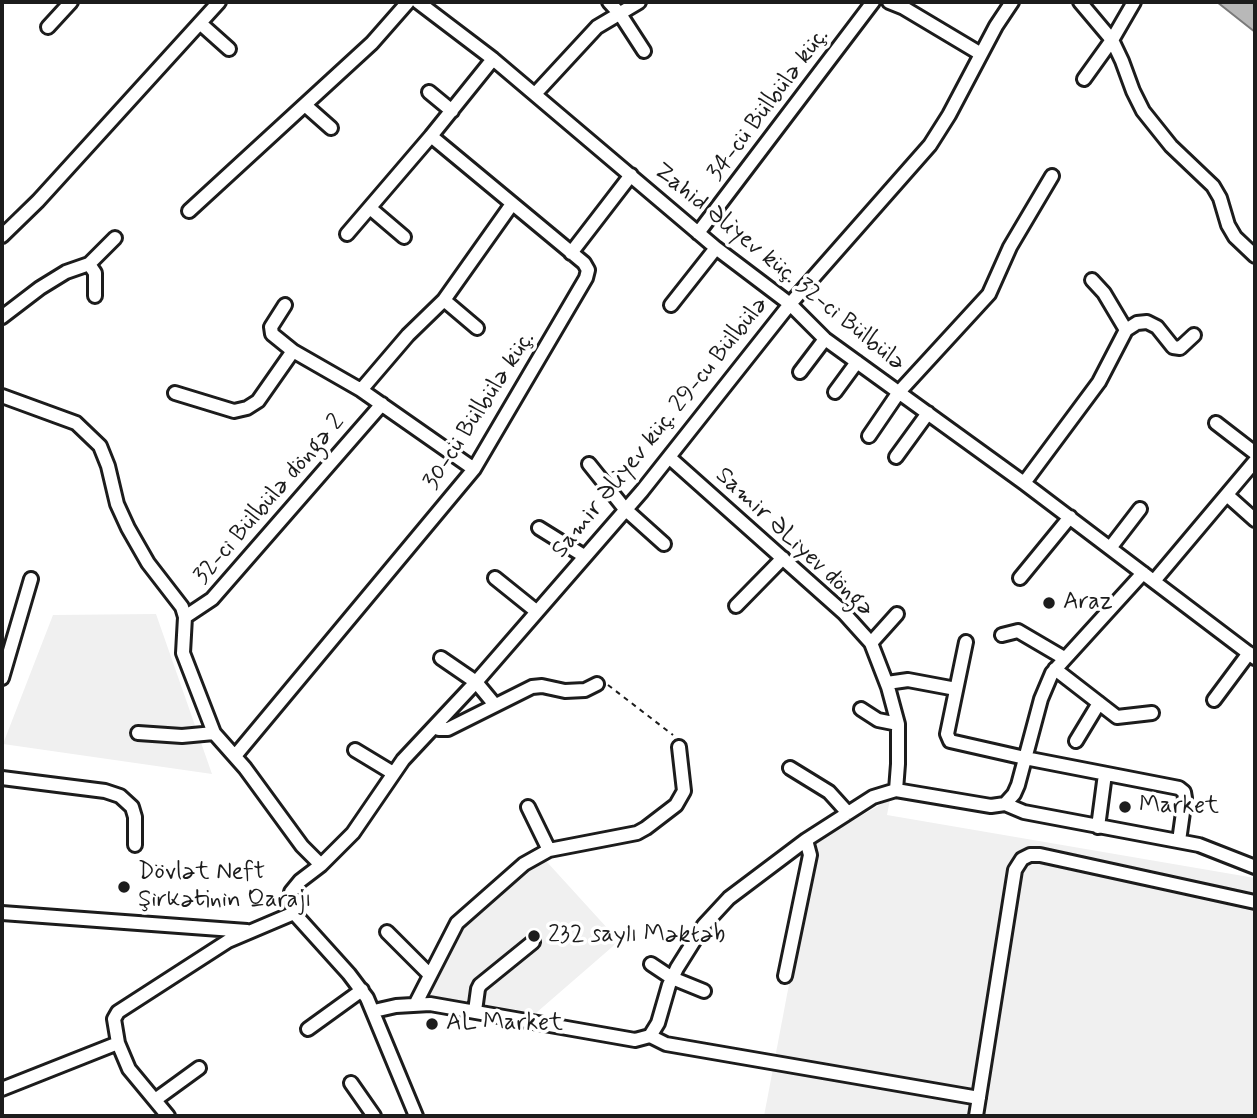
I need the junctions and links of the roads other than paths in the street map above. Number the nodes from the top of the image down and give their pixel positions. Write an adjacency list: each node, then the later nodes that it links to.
1 (71, 2): 14 (street)
2 (219, 2): 13 (street)
3 (408, 2): 23 (street)
4 (418, 2): 19 (street, Zahid Əliyev küç. 32-ci Bülbülə)
5 (609, 2): 12 (street)
6 (639, 2): 12 (street)
7 (873, 2): 32 (street, 34-cü Bülbülə küç.)
8 (889, 2): 18 (street)
9 (1012, 2): 18 (street, Samir Əliyev küç. 29-cu Bülbülə)
10 (1080, 2): 15 (street)
11 (1134, 2): 15 (street)
12 (620, 14): 17 (street); 22 (street)
13 (201, 24): 16 (street); 34 (street)
14 (48, 27)
15 (1112, 40): 20 (street); 39 (street)
16 (229, 49)
17 (644, 51)
18 (981, 54): 46 (street, Samir Əliyev küç. 29-cu Bülbülə)
19 (493, 60): 22 (street, Zahid Əliyev küç. 32-ci Bülbülə); 24 (street)
20 (1084, 79)
21 (429, 92): 24 (street)
22 (535, 94): 27 (street, Zahid Əliyev küç. 32-ci Bülbülə)
23 (305, 105): 25 (street); 31 (street)
24 (452, 111): 26 (street)
25 (331, 128)
26 (432, 136): 29 (street, 30-cü Bülbülə küç.); 30 (street)
27 (631, 175): 32 (street, Zahid Əliyev küç. 32-ci Bülbülə); 38 (street)
28 (1052, 176): 56 (street)
29 (512, 204): 38 (street, 30-cü Bülbülə küç.); 43 (street, 32-ci Bülbülə döngə 2)
30 (370, 208): 33 (street); 35 (street)
31 (189, 211)
32 (698, 233): 37 (street, Zahid Əliyev küç. 32-ci Bülbülə)
33 (347, 234)
34 (2, 236)
35 (404, 237)
36 (115, 238): 40 (street)
37 (716, 248): 45 (street); 46 (street, Zahid Əliyev küç. 32-ci Bülbülə)
38 (571, 253): 69 (street, 30-cü Bülbülə küç.)
39 (1255, 256)
40 (89, 264): 42 (street); 47 (street)
41 (1092, 280): 49 (street)
42 (95, 296)
43 (444, 300): 48 (street); 55 (street, 32-ci Bülbülə döngə 2)
44 (285, 304): 52 (street)
45 (671, 304)
46 (790, 304): 51 (street, Zahid Əliyev küç. 32-ci Bülbülə); 66 (street, Samir Əliyev küç. 29-cu Bülbülə)
47 (2, 317)
48 (477, 328)
49 (1126, 330): 50 (street); 70 (street)
50 (1194, 335)
51 (825, 339): 53 (street, Zahid Əliyev küç. 32-ci Bülbülə); 54 (street)
52 (293, 351): 55 (street); 57 (street)
53 (857, 362): 56 (street, Zahid Əliyev küç. 32-ci Bülbülə); 58 (street)
54 (800, 372)
55 (360, 390): 60 (street)
56 (899, 392): 61 (street, Zahid Əliyev küç. 32-ci Bülbülə); 63 (street)
57 (175, 393)
58 (835, 393)
59 (2, 396): 89 (street)
60 (382, 404): 69 (street); 89 (street, 32-ci Bülbülə döngə 2)
61 (928, 413): 65 (street); 70 (street, Zahid Əliyev küç. 32-ci Bülbülə)
62 (1216, 423): 64 (street)
63 (869, 436)
64 (1255, 453)
65 (896, 457)
66 (670, 458): 72 (street, Samir Əliyev küç. 29-cu Bülbülə); 80 (street, Samir ƏLiyev döngə)
67 (1255, 461): 71 (street)
68 (589, 464): 72 (street)
69 (474, 469): 114 (street, 30-cü Bülbülə küç.)
70 (1024, 483): 74 (street, Zahid Əliyev küç. 32-ci Bülbülə)
71 (1227, 495): 75 (street); 85 (street)
72 (625, 509): 77 (street); 79 (street, Samir Əliyev küç. 29-cu Bülbülə)
73 (1140, 509): 78 (street)
74 (1070, 517): 78 (street, Zahid Əliyev küç. 32-ci Bülbülə); 83 (street)
75 (1255, 520)
76 (539, 528): 79 (street)
77 (664, 544)
78 (1110, 548): 81 (street, Zahid Əliyev küç. 32-ci Bülbülə)
79 (584, 556): 87 (street, Samir Əliyev küç. 29-cu Bülbülə)
80 (783, 558): 86 (street); 92 (street, Samir ƏLiyev döngə)
81 (1143, 573): 85 (street, Zahid Əliyev küç. 32-ci Bülbülə); 95 (street)
82 (495, 578): 87 (street)
83 (1020, 578)
84 (31, 579): 97 (street)
85 (1154, 581): 93 (street, Zahid Əliyev küç. 32-ci Bülbülə)
86 (736, 606)
87 (536, 611): 98 (street, Samir Əliyev küç. 29-cu Bülbülə)
88 (897, 614): 92 (street)
89 (185, 617): 110 (street)
90 (1002, 635): 95 (street)
91 (966, 642): 101 (street)
92 (871, 643): 99 (street, Samir ƏLiyev döngə)
93 (1252, 655): 102 (street)
94 (441, 658): 98 (street)
95 (1064, 658): 96 (street)
96 (1055, 669): 103 (street); 115 (street)
97 (2, 678)
98 (476, 681): 104 (street); 108 (street, Samir Əliyev küç. 29-cu Bülbülə)
99 (887, 683): 101 (street); 107 (street, Samir ƏLiyev döngə)
100 (597, 684): 104 (street)
101 (956, 689): 115 (street)
102 (1214, 700)
103 (1099, 703): 106 (street); 111 (street)
104 (495, 705): 108 (street)
105 (861, 709): 107 (street)
106 (1152, 713)
107 (898, 724): 120 (street, Samir ƏLiyev döngə)
108 (437, 725): 117 (street, Samir Əliyev küç. 29-cu Bülbülə)
109 (138, 733): 110 (street)
110 (214, 733): 114 (street)
111 (1076, 741)
112 (679, 747): 128 (street)
113 (355, 750): 117 (street)
114 (235, 756): 129 (street)
115 (1025, 758): 118 (street); 121 (street)
116 (790, 768): 123 (street)
117 (393, 773): 129 (street, Samir Əliyev küç. 29-cu Bülbülə)
118 (1105, 774): 124 (street); 126 (street)
119 (2, 778): 127 (street)
120 (896, 789): 121 (street); 123 (street)
121 (1005, 804): 124 (street)
122 (528, 807): 128 (street)
123 (848, 813): 125 (street)
124 (1098, 827): 126 (street)
125 (806, 840): 139 (street); 140 (street)
126 (1179, 841): 130 (street)
127 (135, 845)
128 (549, 850): 138 (street)
129 (321, 865): 132 (street, Samir Əliyev küç. 29-cu Bülbülə)
130 (1255, 867)
131 (1255, 902): 152 (street)
132 (294, 913): 134 (street); 141 (street)
133 (2, 914): 134 (street)
134 (247, 932): 148 (street)
135 (387, 932): 138 (street)
136 (533, 942): 144 (street)
137 (651, 964): 140 (street)
138 (430, 975): 143 (street)
139 (785, 976)
140 (672, 978): 142 (street); 147 (street)
141 (362, 990): 145 (street); 146 (street)
142 (704, 991)
143 (416, 1003): 144 (street); 145 (street)
144 (475, 1011): 147 (street)
145 (374, 1012): 156 (street)
146 (308, 1029)
147 (650, 1035): 152 (street)
148 (118, 1043): 151 (street); 153 (street)
149 (199, 1068): 153 (street)
150 (351, 1083): 155 (street)
151 (2, 1089)
152 (979, 1098): 157 (street)
153 (155, 1100): 154 (street)
154 (163, 1115)
155 (374, 1116)
156 (416, 1116)
157 (976, 1116)

